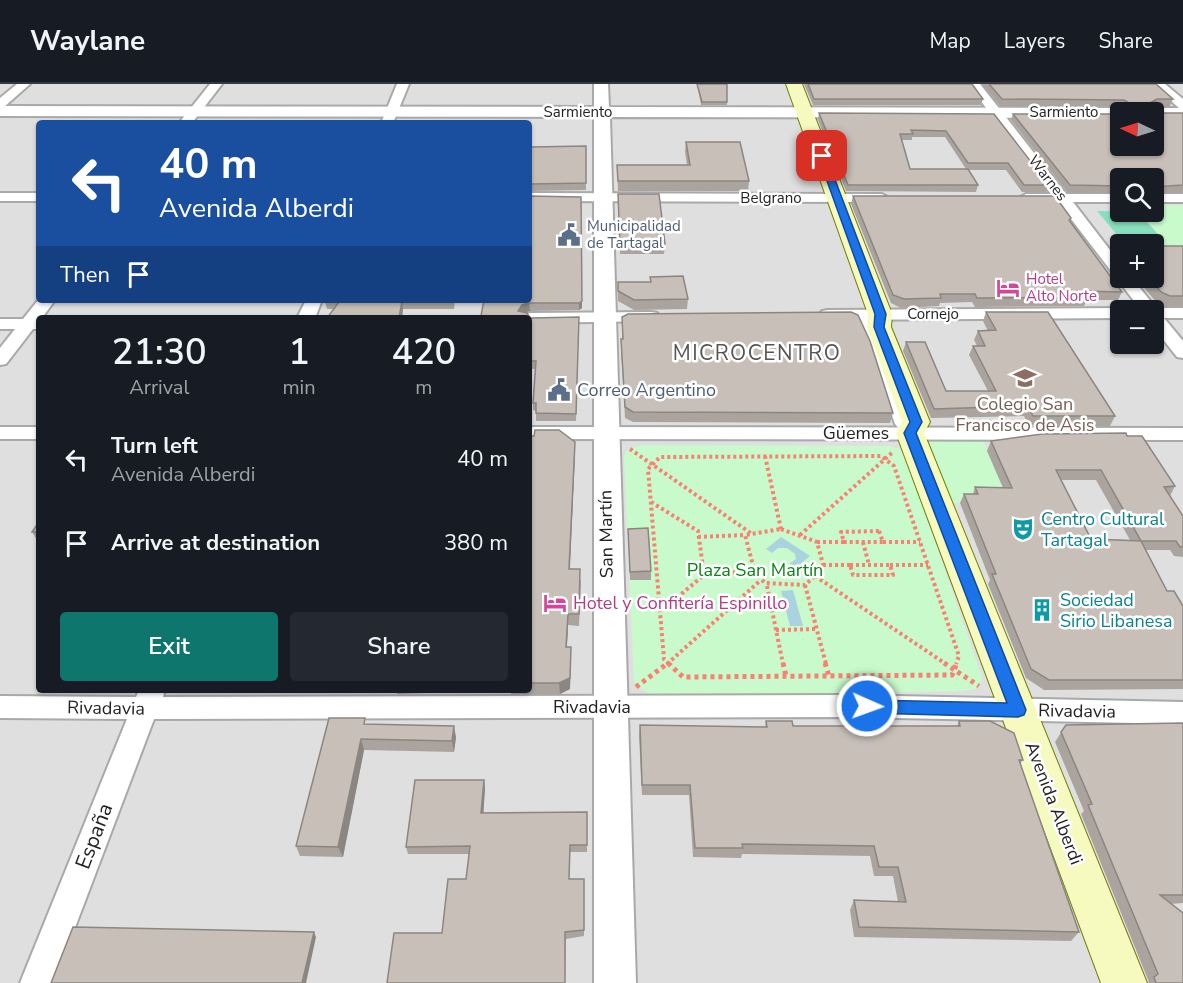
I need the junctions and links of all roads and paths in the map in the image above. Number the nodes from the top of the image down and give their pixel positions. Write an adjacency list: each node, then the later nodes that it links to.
1 (24, 84): 9 (street)
2 (216, 84): 18 (street)
3 (403, 84): 19 (street)
4 (602, 84): 12 (street, San Martín)
5 (780, 84): 16 (main road, Avenida Alberdi)
6 (794, 84): 16 (main road, Avenida Alberdi)
7 (974, 84): 13 (street, Warnes)
8 (1158, 84): 10 (street)
9 (0, 104)
10 (1183, 105)
11 (0, 111): 18 (street, Sarmiento)
12 (602, 112): 16 (street, Sarmiento); 19 (street, Sarmiento); 23 (street, San Martín)
13 (996, 112): 14 (street, Sarmiento); 16 (street, Sarmiento); 27 (street, Warnes)
14 (1110, 112)
15 (1164, 112): 17 (street)
16 (798, 113): 24 (main road, Avenida Alberdi)
17 (1183, 113)
18 (190, 117): 19 (street, Sarmiento)
19 (389, 117)
20 (0, 197): 21 (street)
21 (36, 197)
22 (532, 197): 23 (street, Belgrano)
23 (603, 198): 24 (street, Belgrano); 41 (street, San Martín)
24 (830, 198): 25 (street, Belgrano); 38 (main road, Avenida Alberdi)
25 (897, 198)
26 (1016, 198): 27 (street)
27 (1063, 198): 28 (street); 31 (street, Warnes)
28 (1110, 198)
29 (1164, 198): 30 (street)
30 (1183, 198)
31 (1110, 260)
32 (1132, 288): 33 (street)
33 (1141, 300)
34 (1110, 313): 38 (street, Cornejo)
35 (1183, 313): 36 (street)
36 (1164, 314)
37 (807, 315): 38 (street, Cornejo)
38 (872, 315): 51 (main road, Avenida Alberdi)
39 (666, 317): 41 (street)
40 (532, 318): 41 (street)
41 (606, 318): 50 (street, San Martín)
42 (0, 324): 43 (street)
43 (34, 324): 46 (street)
44 (1164, 328): 45 (street)
45 (1183, 354)
46 (0, 360)
47 (0, 433): 48 (street)
48 (36, 433)
49 (532, 433): 50 (street, Güemes)
50 (604, 433): 51 (street, Güemes); 55 (path); 88 (street, San Martín)
51 (910, 433): 52 (street, Güemes); 54 (path); 89 (main road, Avenida Alberdi)
52 (1183, 434)
53 (765, 456): 54 (path); 55 (path); 57 (path)
54 (886, 460): 59 (path); 65 (path)
55 (653, 464): 56 (path); 58 (path)
56 (651, 502): 61 (path); 78 (path)
57 (781, 529): 58 (path); 59 (path)
58 (752, 534): 60 (path)
59 (800, 535): 62 (path)
60 (746, 536): 61 (path); 73 (path)
61 (698, 537): 72 (path)
62 (817, 542): 66 (path); 67 (path)
63 (863, 542): 64 (path); 66 (path); 69 (path)
64 (883, 542): 65 (path); 66 (path)
65 (920, 542): 71 (path)
66 (844, 543)
67 (823, 565): 68 (path); 74 (path)
68 (850, 565): 69 (path); 70 (path)
69 (869, 565): 70 (path)
70 (890, 565): 71 (path)
71 (928, 565): 82 (path)
72 (703, 573): 73 (path); 78 (path)
73 (753, 573): 75 (path)
74 (815, 576): 77 (path); 82 (path)
75 (761, 580): 76 (path); 81 (path)
76 (767, 585): 77 (path); 80 (path)
77 (805, 585): 79 (path)
78 (660, 611): 81 (path)
79 (817, 628): 80 (path); 83 (path)
80 (776, 630): 84 (path)
81 (668, 663): 84 (path); 88 (path)
82 (955, 670): 83 (path); 85 (path)
83 (829, 675): 84 (path)
84 (786, 676)
85 (982, 687)
86 (148, 699): 87 (street, Rivadavia); 88 (street, Rivadavia); 91 (street, España)
87 (0, 707)
88 (610, 707): 89 (street, Rivadavia); 92 (street, San Martín)
89 (1018, 710): 90 (street, Rivadavia); 93 (main road, Avenida Alberdi)
90 (1183, 713)
91 (37, 983)
92 (615, 983)
93 (1124, 983)

